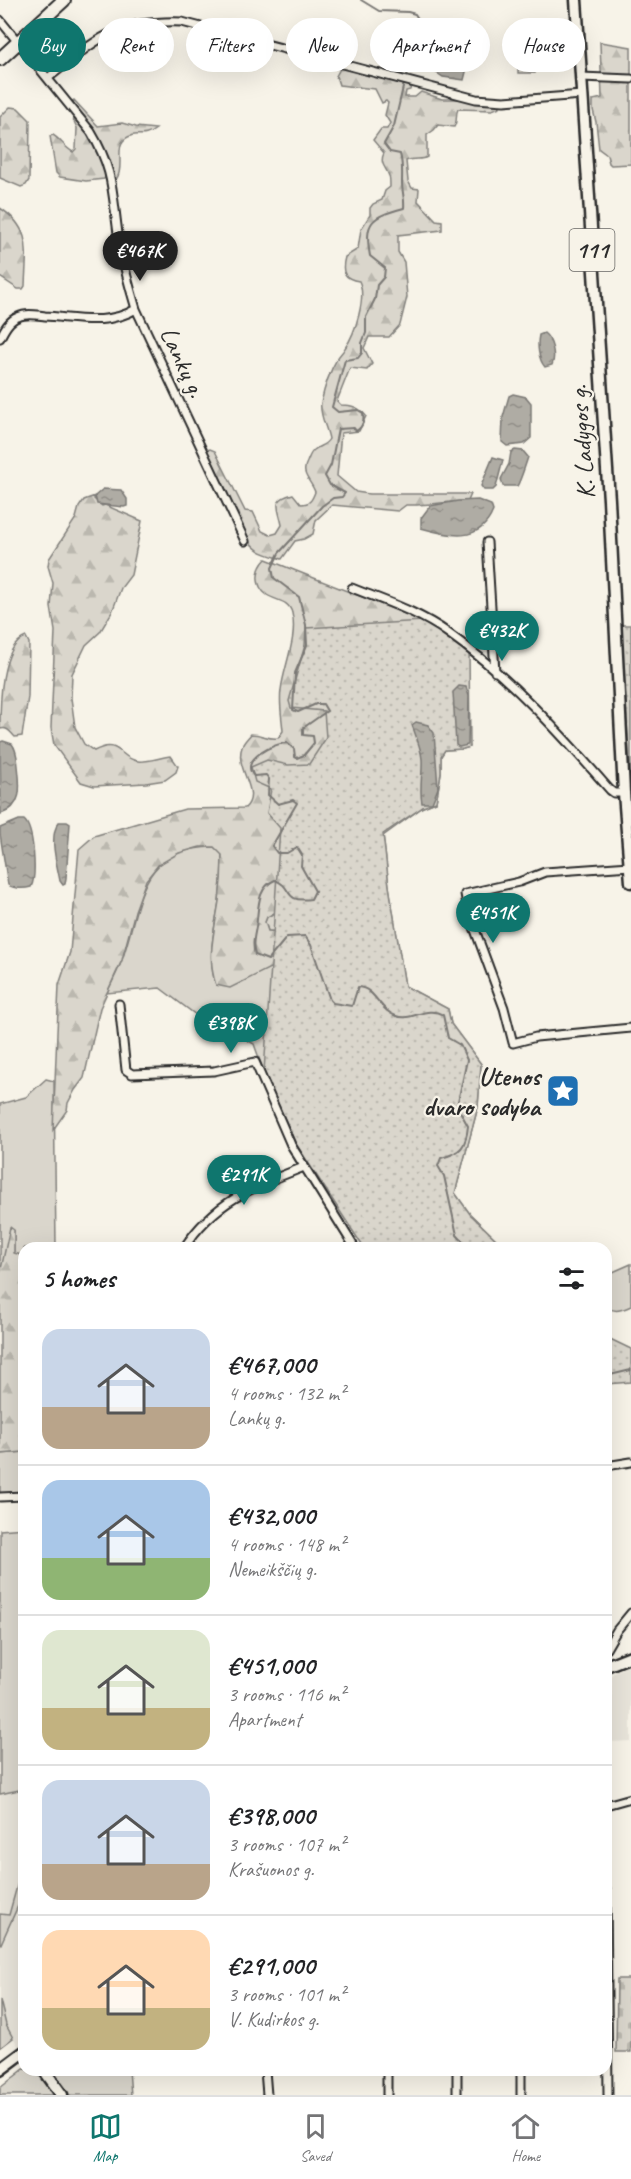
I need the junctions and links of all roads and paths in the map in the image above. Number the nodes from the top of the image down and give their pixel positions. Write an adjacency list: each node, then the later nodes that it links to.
1 (64, 0): 3 (highway)
2 (576, 0): 8 (main road, K. Ladygos g. / 111)
3 (45, 18)
4 (0, 20): 5 (street, Lankų g.)
5 (18, 43): 6 (highway)
6 (0, 59)
7 (43, 72): 9 (street, Lankų g.)
8 (581, 77): 10 (street); 11 (main road, K. Ladygos g. / 111)
9 (48, 78): 11 (street); 12 (street, Lankų g.)
10 (631, 79)
11 (582, 95): 18 (main road, K. Ladygos g. / 111)
12 (136, 309): 13 (street); 14 (street, Lankų g.)
13 (0, 338)
14 (245, 541)
15 (487, 542): 17 (street)
16 (352, 588): 17 (street)
17 (495, 672): 18 (street)
18 (624, 793): 19 (main road, K. Ladygos g. / 111)
19 (630, 866): 20 (main road, K. Ladygos g. / 111); 22 (street)
20 (631, 882)
21 (119, 1004): 23 (street)
22 (631, 1028)
23 (304, 1167): 24 (street); 25 (street)
24 (189, 1242)
25 (352, 1242)
26 (631, 1462): 27 (street)
27 (612, 1465)
28 (18, 1496): 29 (street)
29 (0, 1497)
30 (631, 1612): 31 (street)
31 (612, 1639)
32 (631, 1656): 33 (main road)
33 (612, 1664)
34 (631, 1798): 35 (street)
35 (612, 1803)
36 (18, 2056): 37 (main road)
37 (0, 2070)
38 (48, 2076): 44 (main road)
39 (265, 2076): 45 (street)
40 (387, 2076): 46 (street)
41 (457, 2076): 47 (street)
42 (521, 2076): 48 (street)
43 (608, 2076): 49 (street)
44 (62, 2095)
45 (267, 2095)
46 (387, 2095)
47 (457, 2095)
48 (521, 2095)
49 (608, 2095)

